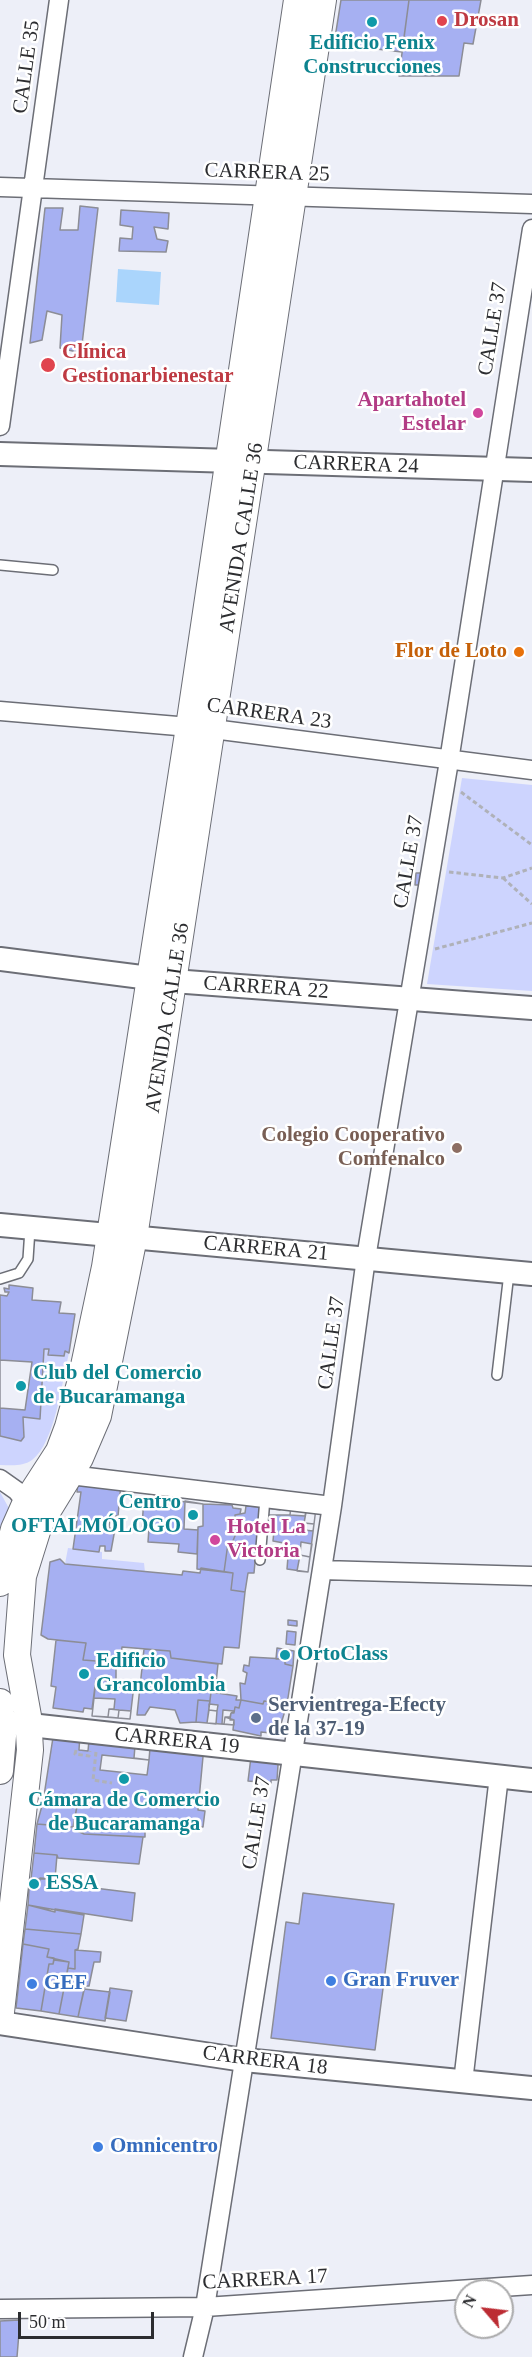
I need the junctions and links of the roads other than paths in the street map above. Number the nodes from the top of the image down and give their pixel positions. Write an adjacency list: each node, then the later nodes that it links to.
1 (59, 0): 5 (street, CALLE 35)
2 (297, 0): 6 (main road, AVENIDA CALLE 36)
3 (323, 0): 7 (main road, AVENIDA CALLE 36)
4 (0, 187): 5 (street, CARRERA 25)
5 (33, 188): 6 (street, CARRERA 25); 10 (street, CALLE 35)
6 (268, 196): 7 (street, CARRERA 25); 12 (main road, AVENIDA CALLE 36)
7 (293, 197): 8 (street, CARRERA 25); 12 (main road, AVENIDA CALLE 36)
8 (532, 204)
9 (532, 229): 13 (street, CALLE 37)
10 (0, 426)
11 (0, 454): 12 (street, CARRERA 24)
12 (241, 461): 13 (street, CARRERA 24); 18 (main road, AVENIDA CALLE 36)
13 (493, 469): 14 (street, CARRERA 24); 19 (street, CALLE 37)
14 (532, 470)
15 (0, 565): 16 (lane)
16 (53, 570)
17 (0, 711): 18 (street, CARRERA 23)
18 (201, 728): 19 (street, CARRERA 23); 22 (main road, AVENIDA CALLE 36)
19 (449, 762): 20 (street, CARRERA 23); 23 (street, CALLE 37)
20 (532, 770)
21 (0, 959): 22 (street, CARRERA 22)
22 (162, 980): 23 (street, CARRERA 22); 27 (main road, AVENIDA CALLE 36)
23 (408, 999): 24 (street, CARRERA 22); 28 (street, CALLE 37)
24 (532, 1008)
25 (0, 1225): 26 (street, CARRERA 21)
26 (30, 1227): 27 (street, CARRERA 21); 31 (lane)
27 (122, 1236): 28 (street, CARRERA 21); 33 (main road, AVENIDA CALLE 36); 36 (main road, AVENIDA CALLE 36)
28 (366, 1258): 29 (street, CARRERA 21); 37 (street, CALLE 37)
29 (509, 1272): 30 (street, CARRERA 21); 32 (lane)
30 (532, 1274)
31 (0, 1279)
32 (497, 1375)
33 (70, 1475): 35 (street); 43 (main road, AVENIDA CALLE 36)
34 (0, 1479): 36 (street)
35 (265, 1498): 37 (street); 38 (lane)
36 (26, 1502): 41 (main road, AVENIDA CALLE 36)
37 (332, 1506): 39 (street, CALLE 37)
38 (260, 1560)
39 (322, 1570): 40 (street); 44 (street, CALLE 37)
40 (532, 1576)
41 (0, 1583)
42 (1, 1715): 43 (street, CARRERA 19); 45 (main road)
43 (29, 1725): 44 (street, CARRERA 19); 48 (main road, AVENIDA CALLE 36)
44 (291, 1753): 46 (street, CARRERA 19); 49 (street, CALLE 37)
45 (0, 1771)
46 (499, 1776): 47 (street, CARRERA 19); 50 (street)
47 (532, 1780)
48 (0, 2022): 49 (street, CARRERA 18)
49 (244, 2060): 50 (street, CARRERA 18); 53 (street, CALLE 37)
50 (463, 2082): 51 (street, CARRERA 18)
51 (532, 2088)
52 (532, 2285): 53 (street, CARRERA 17)
53 (205, 2307): 54 (street, CARRERA 17); 55 (street, CALLE 37)
54 (0, 2309)
55 (193, 2357)

